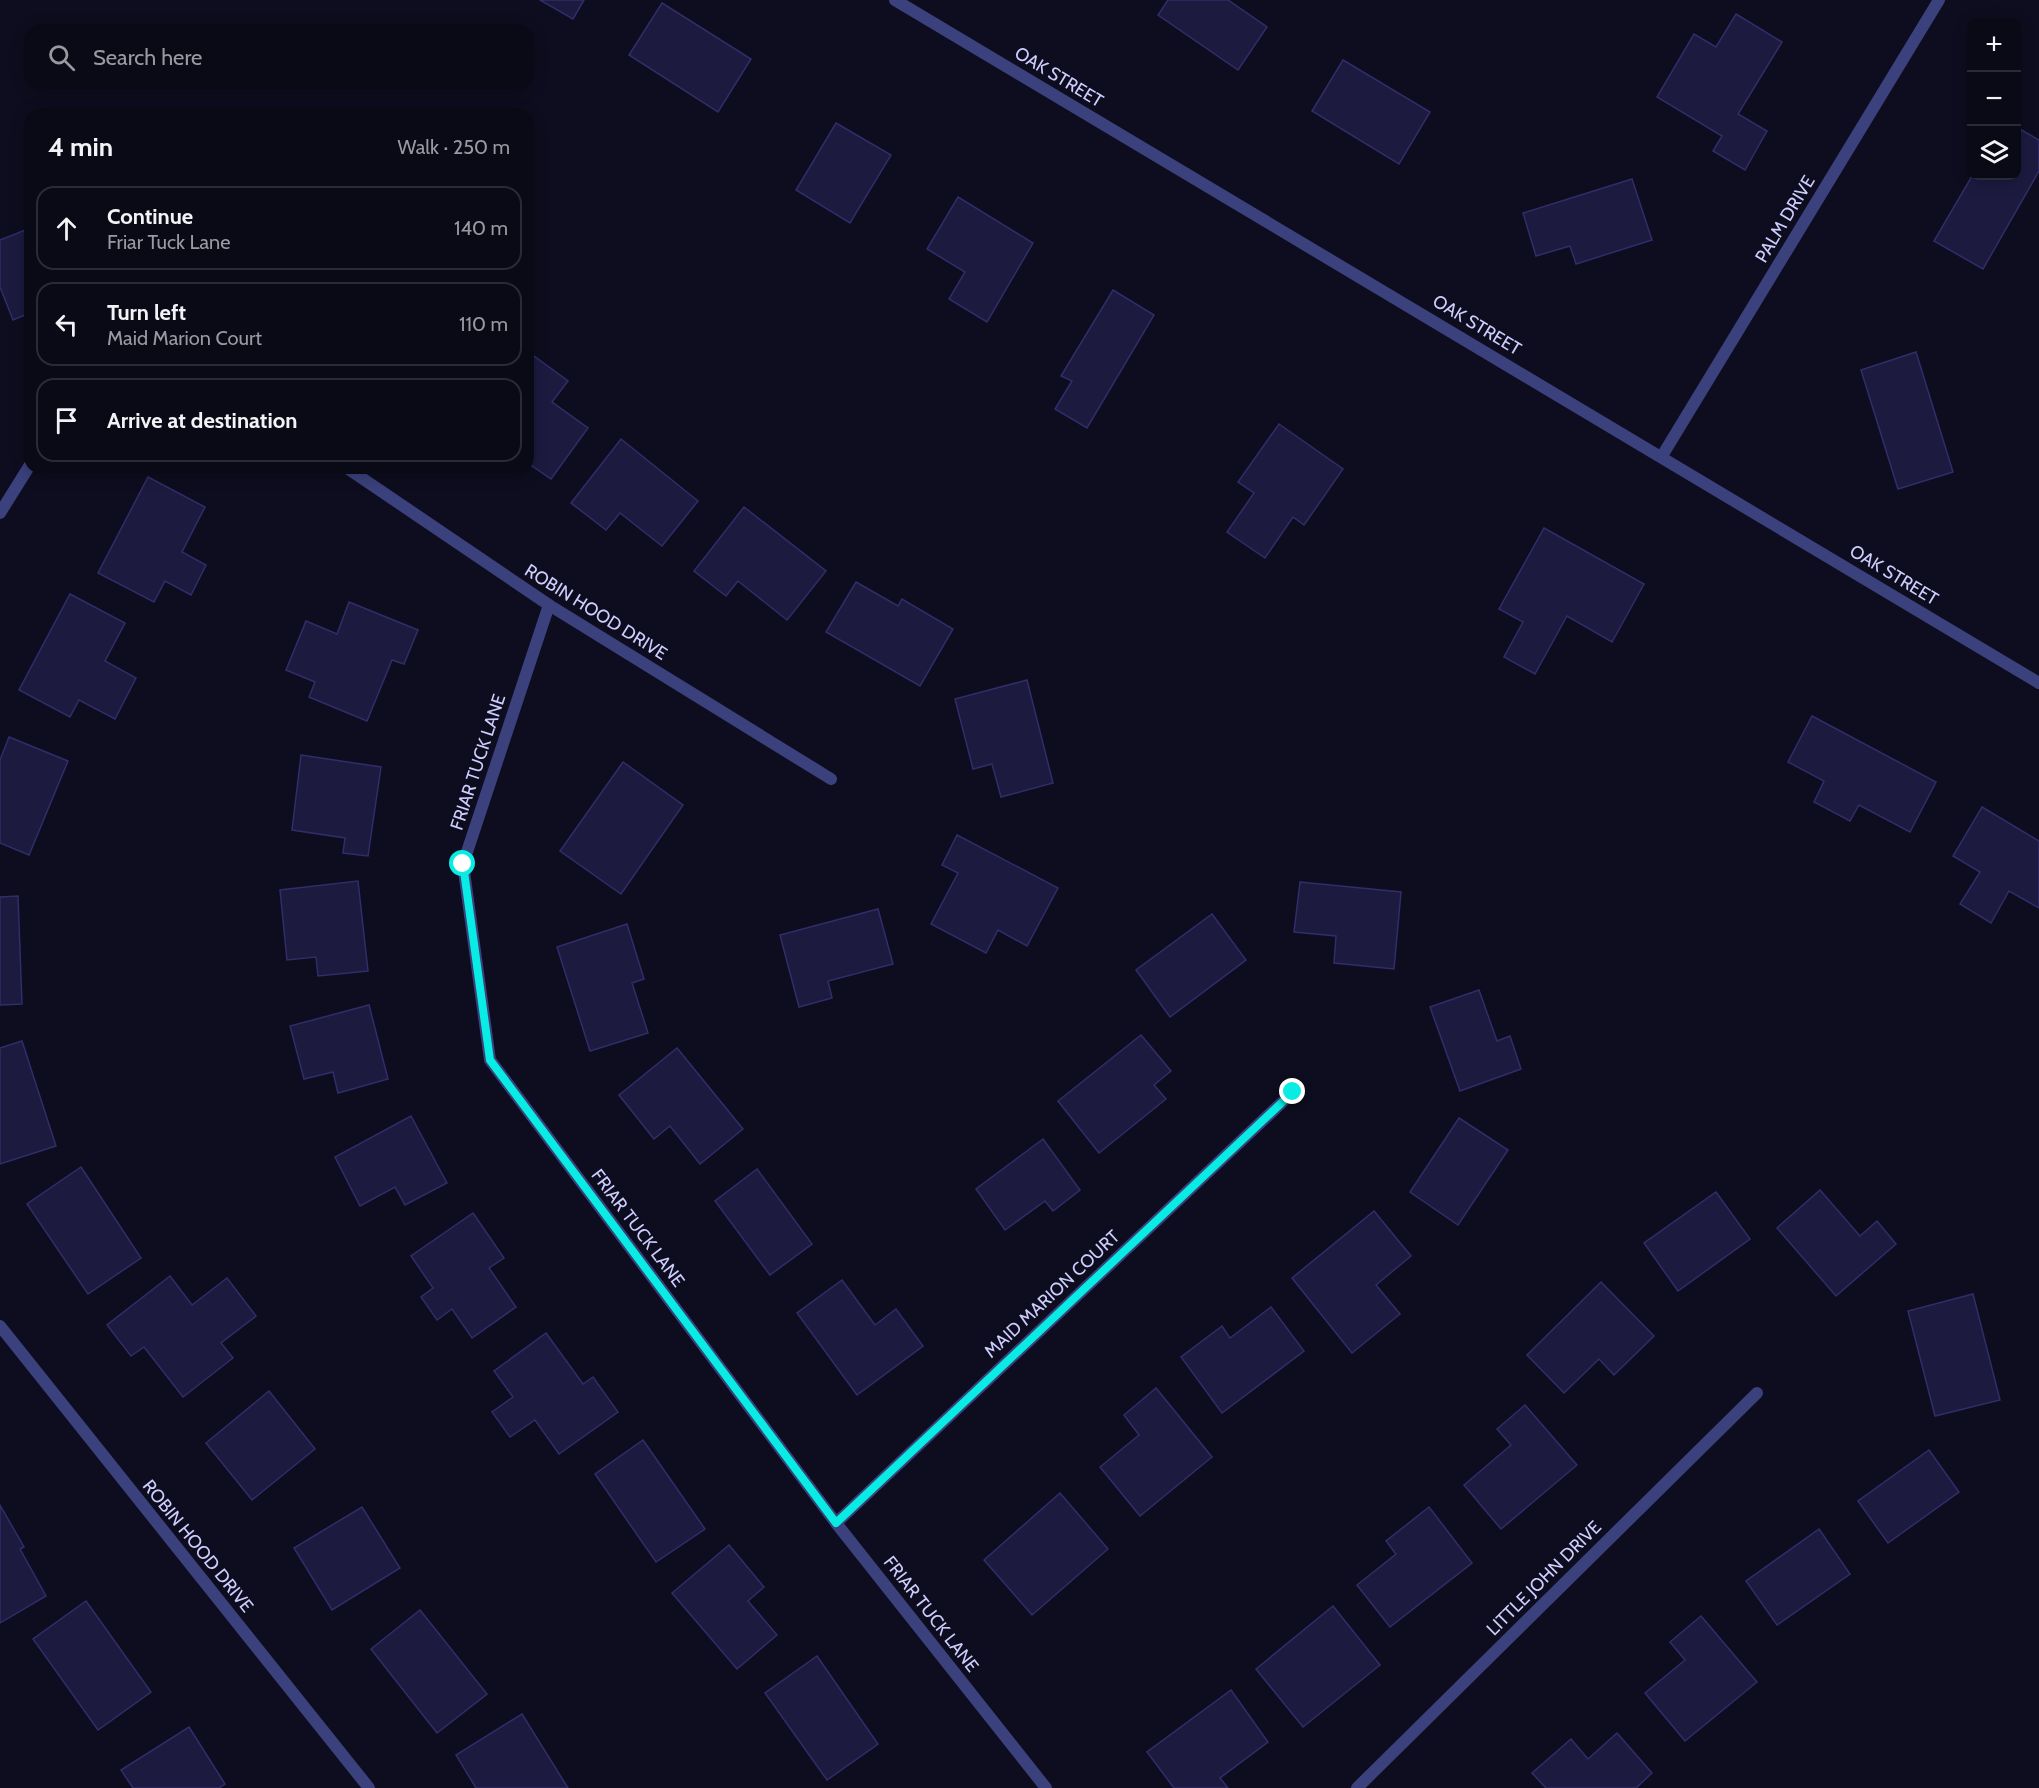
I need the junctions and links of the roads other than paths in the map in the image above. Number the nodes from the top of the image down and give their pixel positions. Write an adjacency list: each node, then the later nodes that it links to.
1 (895, 0): 3 (street, OAK STREET)
2 (1939, 0): 3 (street, PALM DRIVE)
3 (1662, 456): 8 (street, OAK STREET)
4 (24, 474): 6 (street)
5 (356, 474): 7 (street, ROBIN HOOD DRIVE)
6 (0, 513)
7 (549, 605): 9 (street, ROBIN HOOD DRIVE); 13 (street, FRIAR TUCK LANE)
8 (2039, 683)
9 (831, 778)
10 (1293, 1092): 13 (street, MAID MARION COURT)
11 (0, 1326): 14 (street, ROBIN HOOD DRIVE)
12 (1757, 1393): 16 (street, LITTLE JOHN DRIVE)
13 (836, 1523): 15 (street, FRIAR TUCK LANE)
14 (369, 1788)
15 (1046, 1788)
16 (1357, 1788)

